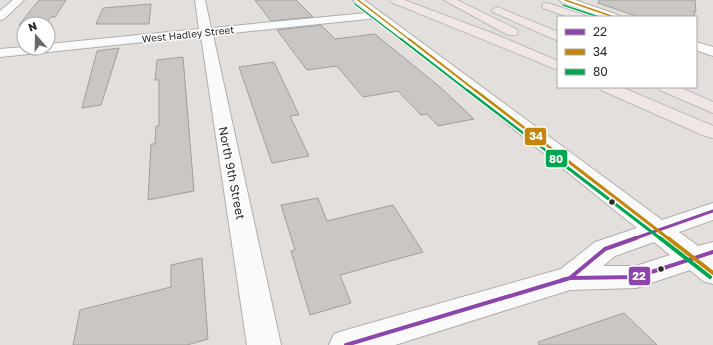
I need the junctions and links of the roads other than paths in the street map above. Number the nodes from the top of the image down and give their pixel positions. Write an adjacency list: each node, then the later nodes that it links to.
1 (19, 0): 14 (street)
2 (200, 0): 15 (street, North 9th Street)
3 (358, 0): 10 (street)
4 (395, 0): 23 (highway)
5 (449, 0): 17 (highway)
6 (537, 0): 9 (highway)
7 (565, 0): 13 (street)
8 (490, 6): 16 (highway)
9 (547, 6): 11 (highway); 12 (highway)
10 (377, 15): 15 (street, West Hadley Street); 32 (street)
11 (565, 16)
12 (577, 16)
13 (611, 16)
14 (0, 17)
15 (205, 32): 21 (street, West Hadley Street); 35 (street, North 9th Street)
16 (557, 37)
17 (524, 38)
18 (538, 44): 22 (highway)
19 (697, 46): 20 (street)
20 (713, 52)
21 (0, 53)
22 (557, 54)
23 (557, 66)
24 (609, 88): 30 (highway)
25 (624, 88): 30 (highway)
26 (668, 88): 29 (highway)
27 (691, 88): 28 (highway)
28 (713, 101)
29 (713, 108)
30 (712, 132)
31 (713, 211): 32 (street)
32 (658, 231): 33 (street); 34 (street)
33 (707, 261): 34 (street)
34 (570, 278): 36 (street)
35 (264, 345)
36 (346, 345)

